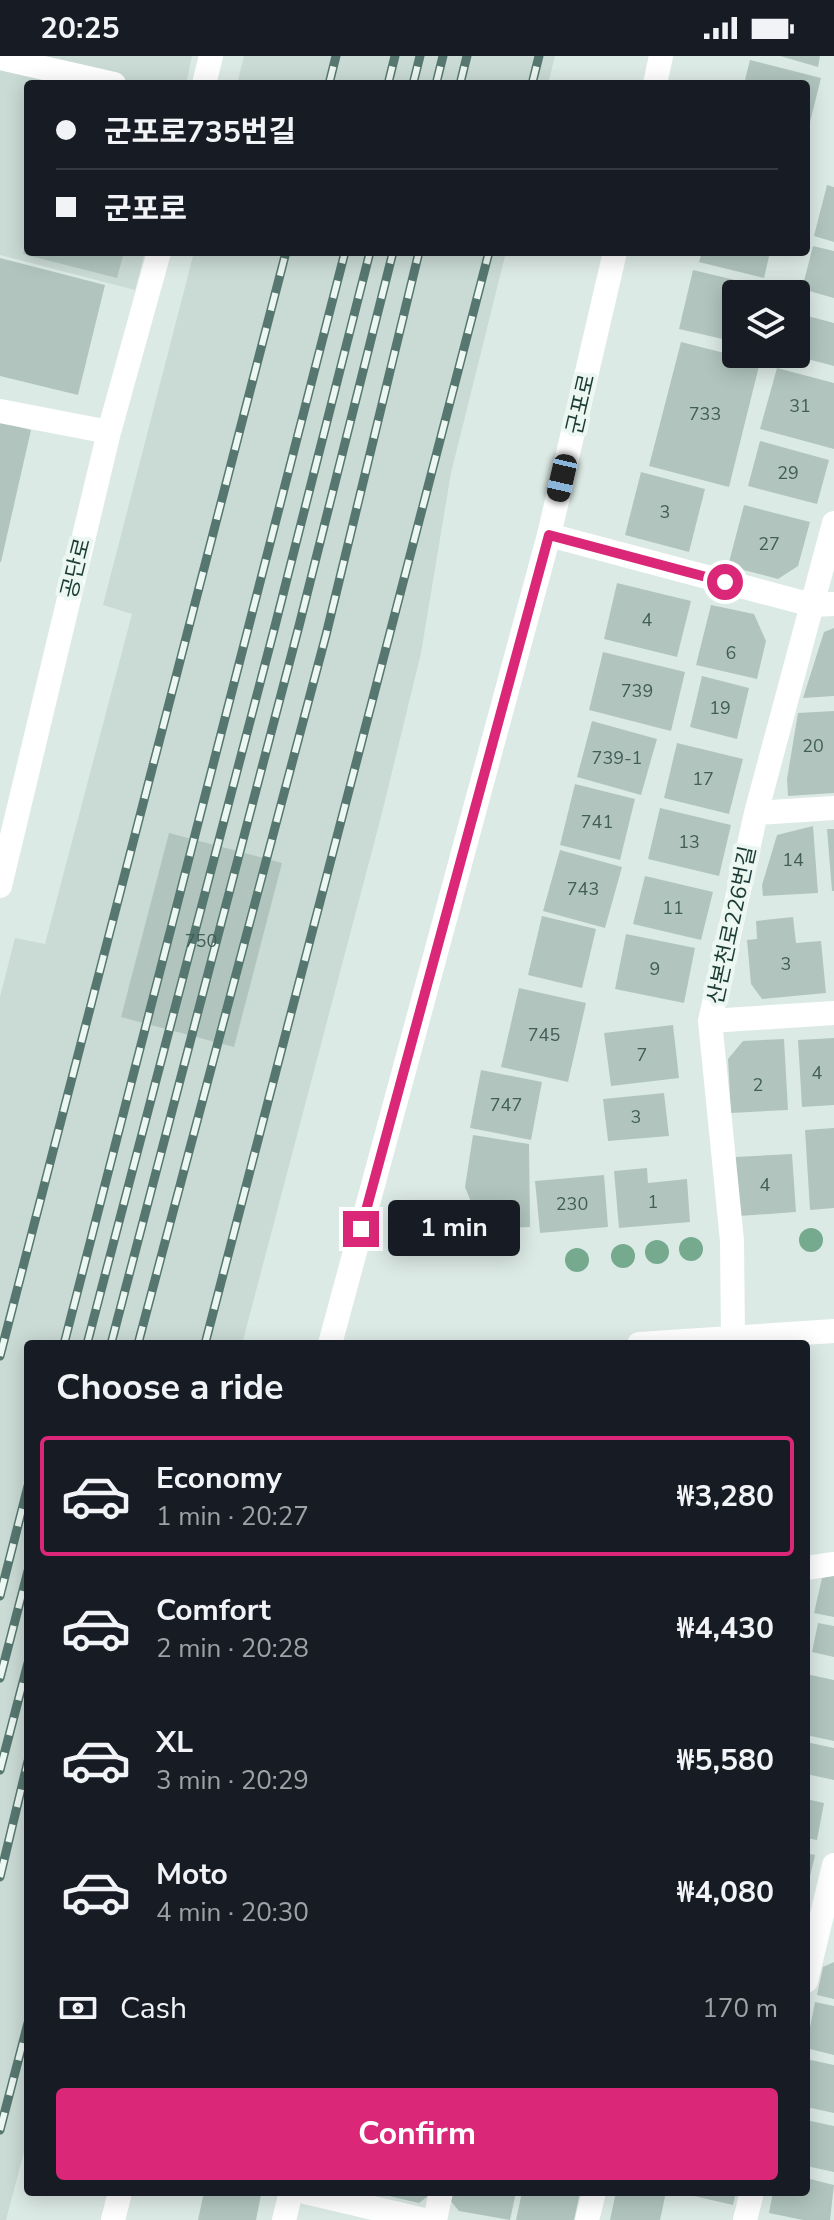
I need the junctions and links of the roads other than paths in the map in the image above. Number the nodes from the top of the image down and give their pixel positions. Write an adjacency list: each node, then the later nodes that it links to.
1 (211, 56): 5 (street)
2 (661, 56): 6 (street)
3 (0, 58): 4 (street)
4 (96, 80)
5 (205, 80)
6 (656, 80)
7 (158, 256): 10 (street, 공단로)
8 (614, 256): 12 (street, 군포로)
9 (0, 411): 10 (street)
10 (109, 432): 16 (street, 공단로)
11 (834, 523): 13 (street, 산본천로226번길)
12 (549, 535): 13 (street); 21 (street, 군포로)
13 (823, 605): 15 (street, 산본천로226번길)
14 (834, 808): 15 (street)
15 (756, 813): 18 (street, 산본천로226번길)
16 (0, 886)
17 (834, 1013): 18 (street)
18 (710, 1021): 20 (street, 산본천로226번길)
19 (834, 1331): 20 (street)
20 (733, 1337): 22 (street)
21 (331, 1340)
22 (693, 1340)
23 (834, 1564): 24 (street)
24 (810, 1567)
25 (834, 1865): 26 (street)
26 (820, 1927): 27 (street)
27 (810, 1966)
28 (119, 2196): 34 (street)
29 (290, 2196): 35 (street)
30 (322, 2196): 36 (street)
31 (440, 2196): 37 (street)
32 (593, 2196): 38 (street)
33 (751, 2196): 39 (street)
34 (113, 2220)
35 (284, 2220)
36 (424, 2220)
37 (435, 2220)
38 (587, 2220)
39 (745, 2220)

